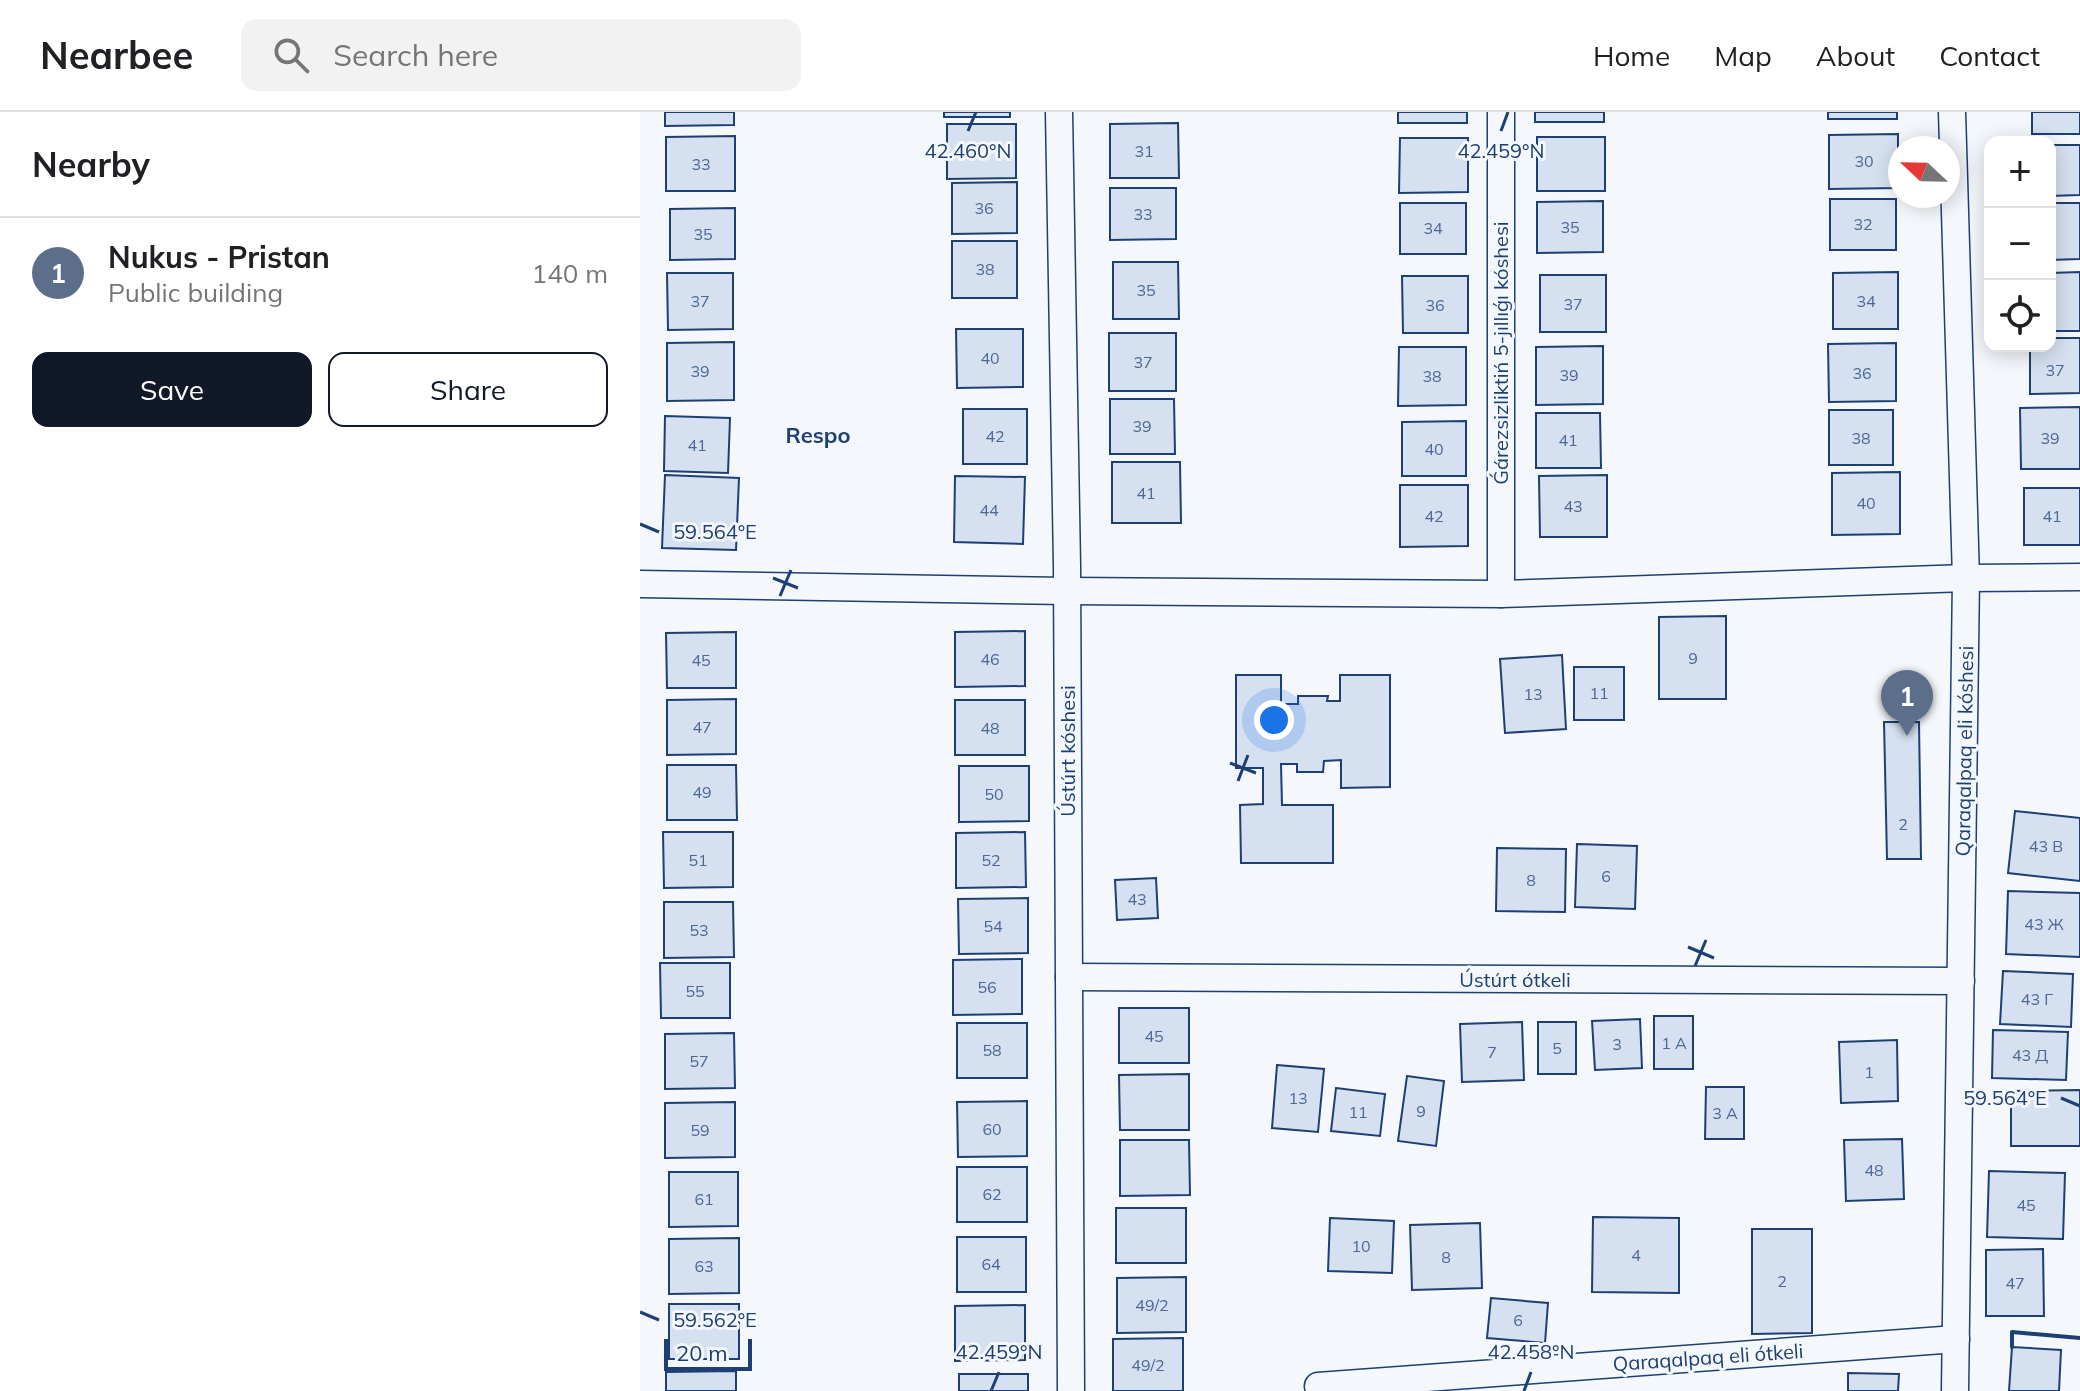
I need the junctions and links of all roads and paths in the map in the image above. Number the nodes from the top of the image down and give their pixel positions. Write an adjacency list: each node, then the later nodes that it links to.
1 (1059, 112): 7 (street, Ústúrt kóshesi)
2 (1501, 112): 8 (street, Ǵárezsizliktiń 5-jıllıǵı kóshesi)
3 (1952, 112): 5 (street, Qaraqalpaq eli kóshesi)
4 (2080, 577): 5 (street)
5 (1966, 578): 8 (street); 10 (street, Qaraqalpaq eli kóshesi)
6 (640, 584): 7 (street)
7 (1067, 591): 8 (street); 9 (street, Ústúrt kóshesi)
8 (1501, 594)
9 (1069, 977): 10 (street, Ústúrt ótkeli); 13 (street, Ústúrt kóshesi)
10 (1961, 981): 11 (street, Qaraqalpaq eli kóshesi)
11 (1956, 1339): 12 (street, Qaraqalpaq eli ótkeli); 14 (street, Qaraqalpaq eli kóshesi)
12 (1318, 1386)
13 (1071, 1391)
14 (1955, 1391)

